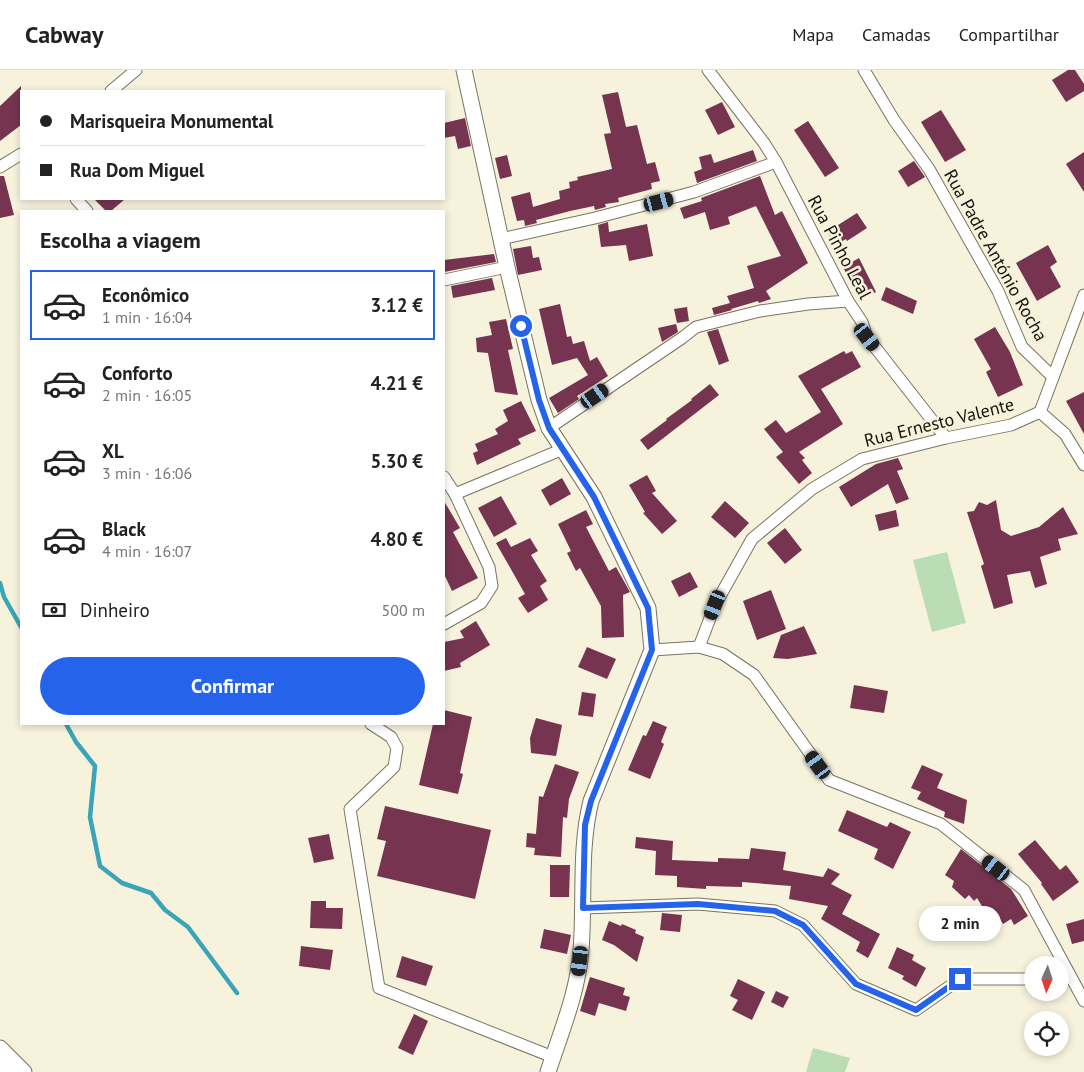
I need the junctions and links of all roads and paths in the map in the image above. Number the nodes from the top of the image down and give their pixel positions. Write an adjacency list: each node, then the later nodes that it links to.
1 (136, 70): 5 (street)
2 (464, 70): 11 (main road)
3 (708, 70): 7 (street, Rua Pinho Leal)
4 (864, 70): 16 (street, Rua Padre António Rocha)
5 (112, 90)
6 (20, 155): 8 (street)
7 (776, 162): 11 (street); 15 (street, Rua Pinho Leal)
8 (0, 168)
9 (77, 200): 10 (street)
10 (86, 210)
11 (501, 239): 12 (main road)
12 (507, 267): 13 (street); 18 (main road)
13 (445, 280)
14 (1084, 294): 16 (street)
15 (848, 301): 18 (street); 19 (street, Rua Pinho Leal)
16 (1053, 377): 17 (street)
17 (1040, 412): 19 (street, Rua Ernesto Valente); 21 (street)
18 (549, 428): 20 (main road)
19 (946, 438): 25 (street, Rua Ernesto Valente)
20 (563, 449): 23 (street); 26 (main road)
21 (1084, 465)
22 (445, 479): 23 (street)
23 (455, 494): 24 (street)
24 (445, 623)
25 (699, 647): 26 (street); 31 (street)
26 (652, 650): 28 (main road)
27 (373, 725): 34 (street)
28 (583, 908): 29 (street); 34 (main road)
29 (1024, 979)
30 (1069, 979): 31 (street)
31 (1073, 979): 32 (street)
32 (1084, 1001)
33 (0, 1048): 37 (main road)
34 (553, 1056): 38 (main road)
35 (0, 1065): 36 (main road)
36 (7, 1072)
37 (24, 1072)
38 (548, 1072)

